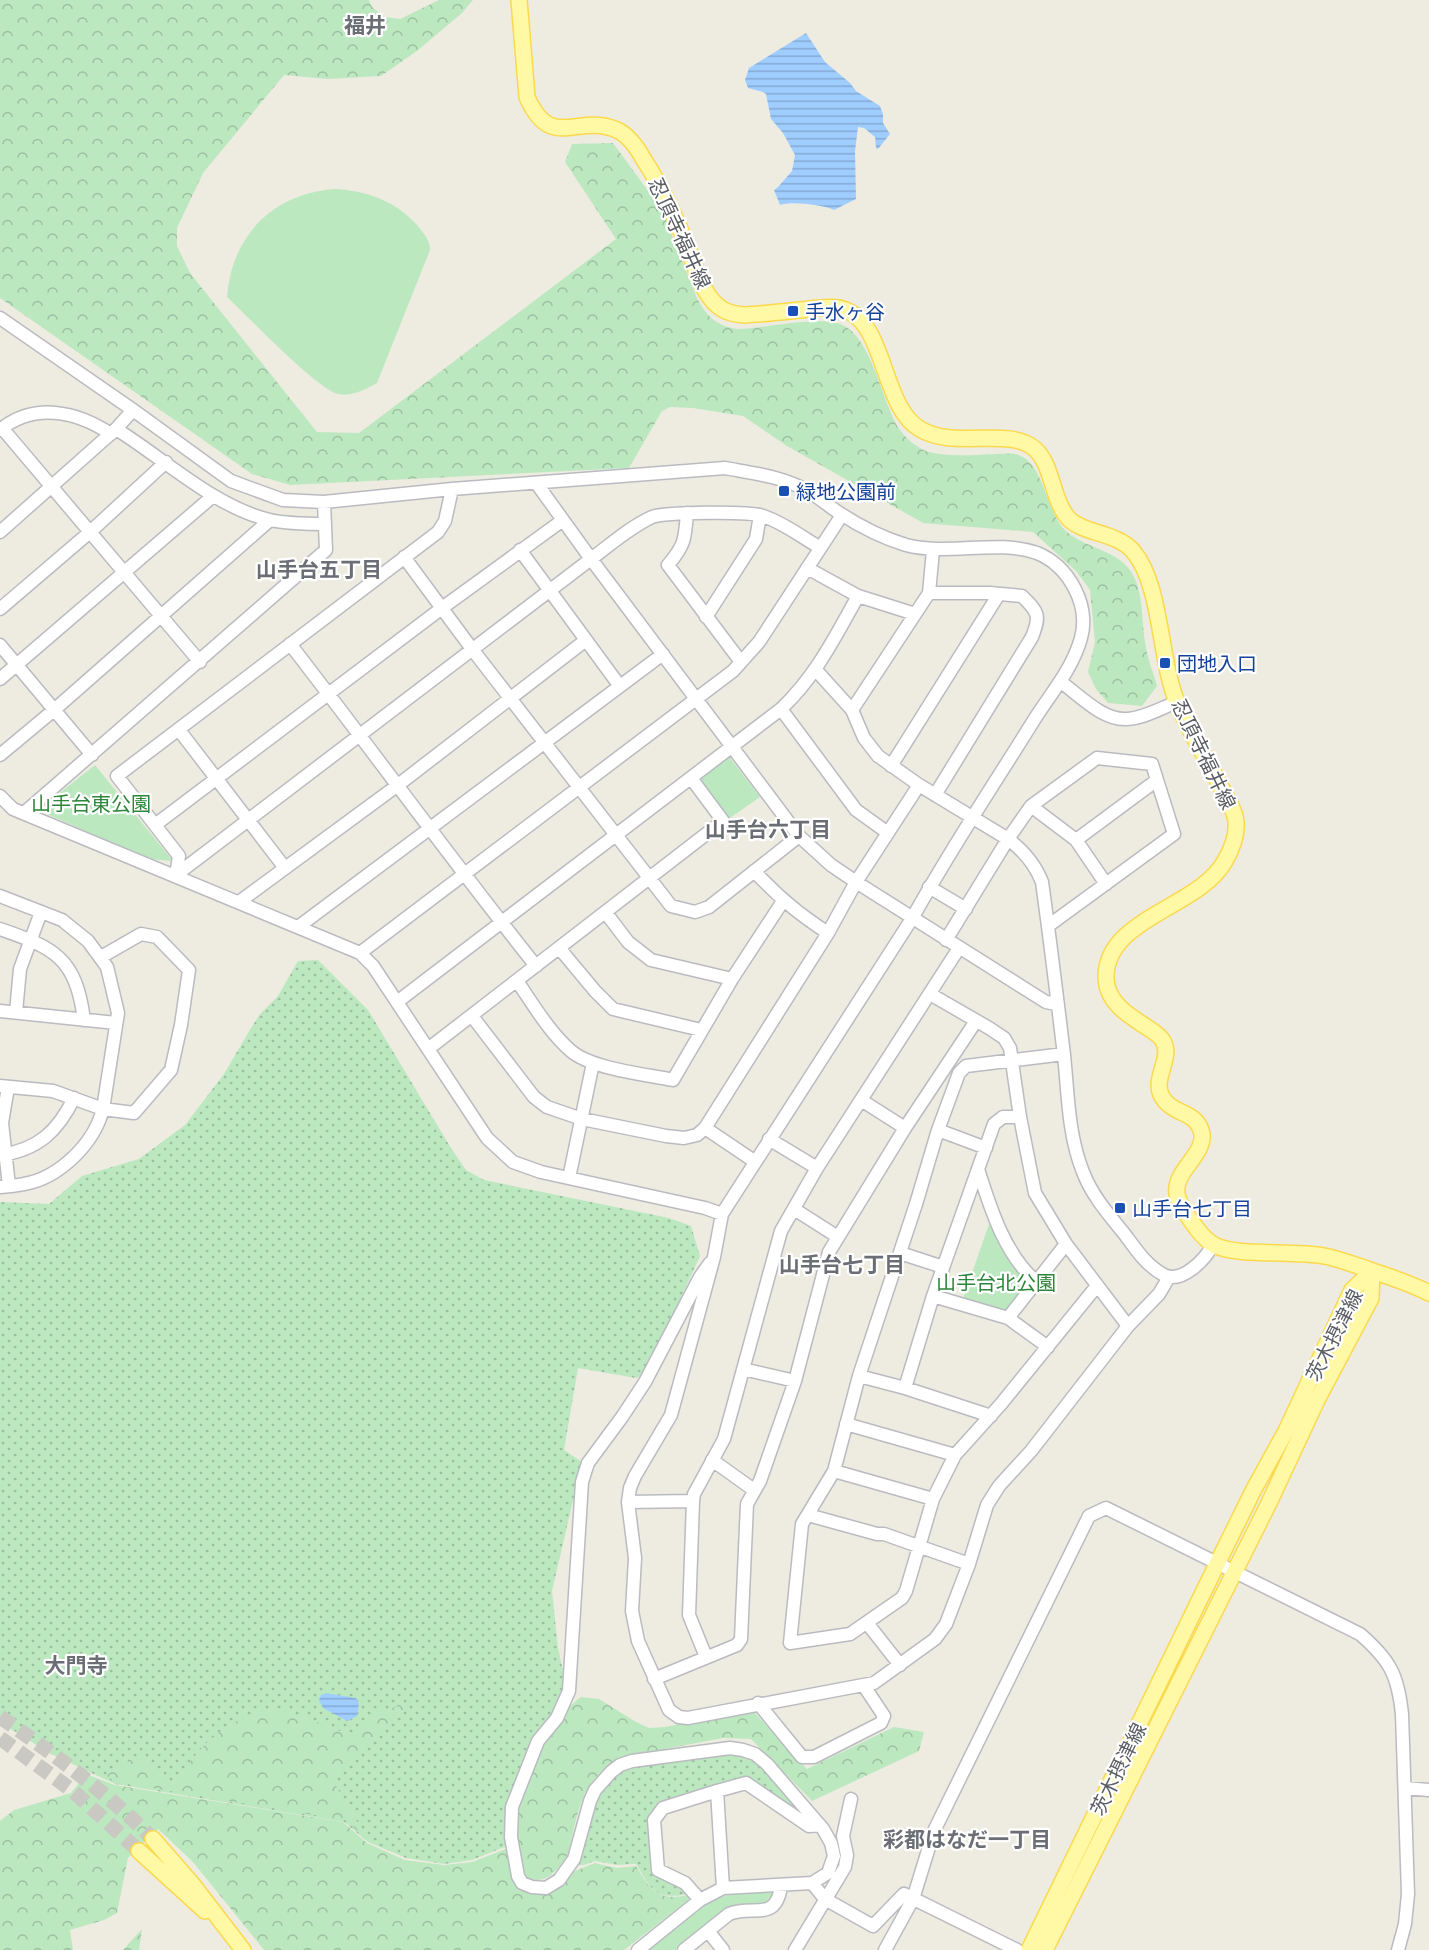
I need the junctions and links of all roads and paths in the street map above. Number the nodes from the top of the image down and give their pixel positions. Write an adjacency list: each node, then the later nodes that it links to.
1 (519, 0): 51 (main road, 忍頂寺福井線)
2 (1, 320): 3 (street)
3 (133, 410): 5 (street); 11 (street)
4 (1, 429): 5 (street); 8 (street)
5 (113, 431): 6 (street); 8 (street)
6 (166, 462): 10 (street); 19 (street)
7 (537, 484): 9 (street); 14 (street); 16 (street)
8 (51, 487): 18 (street); 19 (street)
9 (452, 489): 11 (street); 23 (street)
10 (213, 496): 15 (street); 26 (street)
11 (324, 502): 17 (street)
12 (687, 513): 13 (street); 24 (street); 35 (street)
13 (760, 515): 20 (street); 35 (street)
14 (842, 515): 20 (street); 22 (street)
15 (270, 520): 17 (street); 34 (street)
16 (563, 520): 21 (street); 24 (street)
17 (326, 524): 41 (street)
18 (0, 532)
19 (90, 532): 26 (street); 32 (street)
20 (819, 547): 25 (street)
21 (520, 550): 27 (street); 31 (street)
22 (933, 550): 28 (street); 46 (street)
23 (404, 558): 31 (street); 37 (street)
24 (591, 559): 27 (street); 40 (street)
25 (807, 568): 30 (street); 42 (street)
26 (126, 573): 34 (street); 43 (street)
27 (550, 590): 36 (street); 39 (street)
28 (929, 594): 29 (street); 33 (street)
29 (999, 594): 61 (street); 68 (street)
30 (858, 596): 33 (street); 44 (street)
31 (442, 608): 39 (street); 48 (street)
32 (0, 609)
33 (915, 614): 54 (street)
34 (161, 615): 41 (street); 53 (street)
35 (706, 617): 42 (street)
36 (586, 640): 47 (street); 49 (street)
37 (290, 644): 48 (street); 55 (street)
38 (0, 645): 43 (street)
39 (472, 649): 49 (street); 56 (street)
40 (663, 654): 47 (street); 50 (street)
41 (200, 662): 60 (street)
42 (741, 662): 50 (street)
43 (16, 665): 45 (street); 53 (street)
44 (815, 669): 52 (street); 54 (street)
45 (0, 680)
46 (1061, 682): 51 (street); 72 (street)
47 (619, 685): 57 (street)
48 (329, 694): 56 (street); 63 (street)
49 (511, 699): 57 (street); 65 (street)
50 (697, 699): 58 (street); 67 (street)
51 (1177, 702): 145 (main road, 忍頂寺福井線)
52 (781, 709): 58 (street); 76 (street)
53 (54, 710): 59 (street); 60 (street)
54 (852, 710): 61 (street)
55 (179, 730): 63 (street); 74 (street)
56 (359, 734): 65 (street); 73 (street)
57 (544, 742): 67 (street); 75 (street)
58 (732, 747): 62 (street); 78 (street)
59 (0, 755)
60 (92, 755): 71 (street)
61 (891, 766): 66 (street)
62 (691, 778): 77 (street); 85 (street)
63 (216, 779): 73 (street); 74 (street)
64 (1157, 780): 70 (street); 80 (street); 87 (street)
65 (398, 785): 75 (street); 81 (street)
66 (919, 785): 68 (street); 76 (street)
67 (581, 787): 77 (street); 84 (street)
68 (935, 795): 72 (street)
69 (0, 796): 71 (street)
70 (1031, 807): 79 (street); 80 (street)
71 (24, 813): 83 (street)
72 (973, 818): 79 (street); 88 (street)
73 (248, 821): 81 (street); 83 (street)
74 (155, 825): 83 (street)
75 (430, 829): 84 (street); 98 (street)
76 (888, 833): 86 (street)
77 (615, 835): 85 (street); 96 (street)
78 (799, 836): 82 (street); 86 (street)
79 (1008, 839): 92 (street); 97 (street)
80 (1076, 840): 87 (street)
81 (285, 868): 91 (street)
82 (754, 871): 85 (street); 90 (street)
83 (176, 875): 91 (street)
84 (463, 875): 96 (street); 105 (street)
85 (650, 879): 94 (street)
86 (856, 882): 95 (street); 100 (street)
87 (1106, 884): 97 (street)
88 (929, 887): 92 (street); 95 (street)
89 (0, 896): 93 (street)
90 (783, 901): 100 (street); 108 (street)
91 (239, 902): 98 (street)
92 (966, 909): 102 (street)
93 (41, 912): 101 (street); 106 (street)
94 (606, 913): 104 (street); 108 (street)
95 (913, 917): 102 (street); 133 (street)
96 (502, 923): 107 (street); 111 (street)
97 (1048, 926): 112 (street)
98 (298, 927): 105 (street)
99 (0, 929): 101 (street)
100 (828, 933): 130 (street)
101 (30, 939): 114 (street); 116 (street)
102 (946, 940): 103 (street)
103 (958, 948): 110 (street); 112 (street)
104 (560, 949): 107 (street); 119 (street)
105 (360, 953): 111 (street)
106 (102, 957): 118 (street); 127 (street)
107 (536, 966): 109 (street)
108 (732, 979): 119 (street)
109 (517, 981): 115 (street); 123 (street)
110 (930, 994): 117 (street); 126 (street)
111 (397, 1002): 120 (street)
112 (1056, 1004): 121 (street)
113 (0, 1011): 114 (street)
114 (16, 1012): 116 (street)
115 (472, 1016): 120 (street); 129 (street)
116 (84, 1020): 118 (street)
117 (976, 1020): 122 (street); 131 (street)
118 (116, 1023): 127 (street)
119 (701, 1030): 123 (street)
120 (428, 1049): 139 (street)
121 (1064, 1054): 122 (street); 150 (street)
122 (1012, 1060): 128 (street); 132 (street)
123 (593, 1063): 129 (street)
124 (4, 1087): 125 (street); 135 (street)
125 (74, 1098): 127 (street); 135 (street)
126 (861, 1100): 131 (street); 137 (street)
127 (103, 1109): 140 (street)
128 (1020, 1116): 134 (street); 144 (street)
129 (582, 1119): 130 (street); 139 (street)
130 (705, 1128): 136 (street)
131 (905, 1128): 143 (street)
132 (938, 1130): 134 (street); 146 (street)
133 (769, 1139): 136 (street); 137 (street)
134 (986, 1148): 138 (street)
135 (3, 1154): 140 (street)
136 (754, 1161): 142 (street)
137 (817, 1168): 141 (street)
138 (978, 1170): 148 (street); 151 (street)
139 (569, 1178): 142 (street)
140 (4, 1186)
141 (794, 1209): 143 (street); 158 (street)
142 (722, 1214): 147 (street)
143 (838, 1237): 160 (street)
144 (1066, 1244): 151 (street); 152 (street)
145 (1214, 1244): 149 (main road); 150 (street)
146 (900, 1253): 148 (street); 159 (street)
147 (714, 1257): 170 (street); 186 (street)
148 (943, 1267): 154 (street)
149 (1372, 1271): 153 (main road); 174 (main road, 茨木摂津線); 175 (main road, 茨木摂津線)
150 (1169, 1277): 156 (street)
151 (1037, 1282): 155 (street)
152 (1096, 1287): 156 (street); 157 (street)
153 (1429, 1293)
154 (933, 1296): 155 (street); 161 (street)
155 (1008, 1318): 157 (street)
156 (1128, 1326): 173 (street)
157 (1048, 1347): 162 (street)
158 (743, 1369): 160 (street); 165 (street)
159 (858, 1376): 161 (street); 163 (street)
160 (795, 1381): 167 (street)
161 (905, 1388): 162 (street)
162 (991, 1416): 164 (street)
163 (846, 1424): 164 (street); 166 (street)
164 (955, 1455): 168 (street)
165 (712, 1460): 167 (street); 169 (street)
166 (834, 1471): 168 (street); 171 (street)
167 (754, 1490): 177 (street)
168 (933, 1499): 172 (street)
169 (693, 1501): 170 (street); 177 (street)
170 (628, 1502): 179 (street)
171 (808, 1515): 172 (street); 176 (street)
172 (920, 1546): 173 (street); 176 (street)
173 (969, 1564): 178 (street)
174 (1217, 1564): 175 (street); 194 (street); 204 (main road, 茨木摂津線)
175 (1234, 1573): 182 (street); 205 (main road, 茨木摂津線)
176 (867, 1623): 178 (street)
177 (706, 1657): 179 (street)
178 (900, 1665): 180 (street)
179 (654, 1679): 181 (street)
180 (864, 1686): 181 (street); 181 (street)
181 (758, 1703)
182 (1405, 1788): 183 (street); 206 (street)
183 (1429, 1790)
184 (717, 1791): 186 (street); 191 (street); 195 (street)
185 (851, 1799): 193 (street)
186 (819, 1825): 189 (street)
187 (153, 1839): 192 (main road)
188 (139, 1851): 192 (main road)
189 (812, 1883): 190 (street); 193 (street)
190 (781, 1886): 191 (street); 196 (street)
191 (723, 1888): 195 (street)
192 (188, 1889): 197 (main road)
193 (825, 1899): 194 (street); 201 (street)
194 (914, 1899): 202 (street); 203 (street)
195 (700, 1900): 198 (street)
196 (708, 1931): 199 (street); 200 (street)
197 (243, 1950)
198 (638, 1950)
199 (684, 1950)
200 (723, 1950)
201 (795, 1950)
202 (885, 1950)
203 (1017, 1950)
204 (1029, 1950)
205 (1045, 1950)
206 (1398, 1950)

